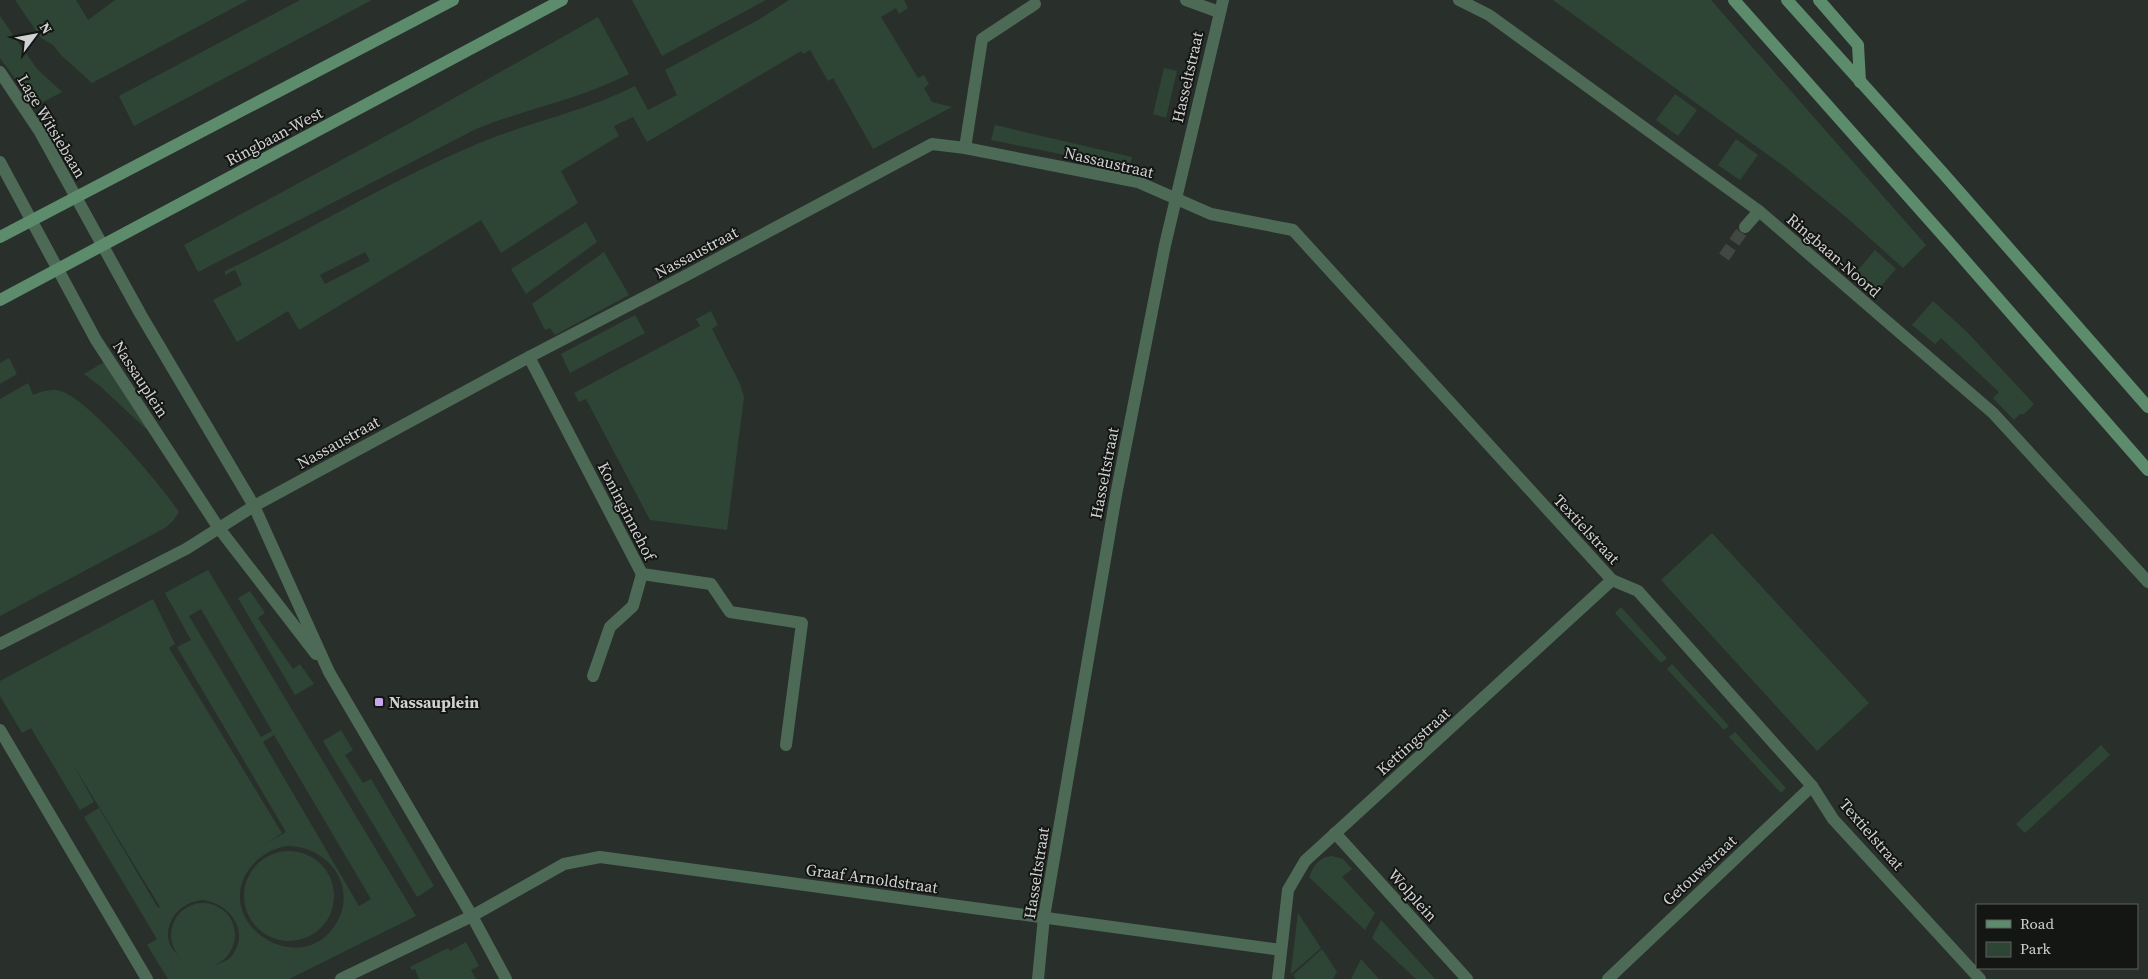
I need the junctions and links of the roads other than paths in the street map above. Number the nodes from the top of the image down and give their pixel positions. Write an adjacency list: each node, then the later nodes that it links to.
1 (562, 0): 20 (main road, Ringbaan-West)
2 (1186, 0): 9 (street, Hasseltstraat)
3 (1459, 0): 16 (street, Ringbaan-Noord)
4 (1734, 0): 25 (main road)
5 (1787, 0): 11 (main road)
6 (1819, 0): 11 (main road)
7 (448, 1): 14 (main road)
8 (1035, 4): 12 (street)
9 (1221, 6): 15 (street, Hasseltstraat)
10 (0, 72): 14 (street, Lage Witsiebaan)
11 (1860, 82): 24 (main road)
12 (965, 148): 15 (street, Nassaustraat); 23 (street, Nassaustraat)
13 (0, 162): 17 (street)
14 (75, 198): 17 (main road); 20 (street, Lage Witsiebaan)
15 (1176, 198): 29 (street, Textielstraat); 39 (street, Hasseltstraat)
16 (1759, 211): 18 (street); 30 (street, Ringbaan-Noord)
17 (31, 221): 19 (main road); 21 (street, Nassauplein)
18 (1745, 228)
19 (0, 237)
20 (104, 246): 21 (main road, Ringbaan-West); 26 (street, Nassauplein)
21 (58, 270): 22 (main road, Ringbaan-West); 27 (street, Nassauplein)
22 (0, 300)
23 (529, 356): 26 (street, Nassaustraat); 28 (street, Koninginnehof)
24 (2148, 407)
25 (2148, 470)
26 (254, 506): 27 (street); 32 (street, Nassauplein)
27 (218, 527): 31 (street); 32 (street, Nassauplein)
28 (642, 574): 33 (street); 35 (street, Koninginnehof)
29 (1612, 580): 36 (street, Textielstraat); 37 (street, Kettingstraat)
30 (2148, 582)
31 (0, 644)
32 (329, 672): 38 (street, Nassauplein)
33 (593, 676)
34 (0, 730): 41 (street)
35 (786, 745)
36 (1812, 786): 47 (street, Getouwstraat); 48 (street, Textielstraat)
37 (1335, 833): 40 (street, Kettingstraat); 46 (street, Wolplein)
38 (472, 916): 39 (street, Graaf Arnoldstraat); 42 (street); 43 (street, Nassauplein)
39 (1044, 917): 40 (street, Graaf Arnoldstraat); 44 (street, Hasseltstraat)
40 (1281, 950): 45 (street)
41 (148, 979)
42 (341, 979)
43 (506, 979)
44 (1038, 979)
45 (1278, 979)
46 (1467, 979)
47 (1608, 979)
48 (1980, 979)

